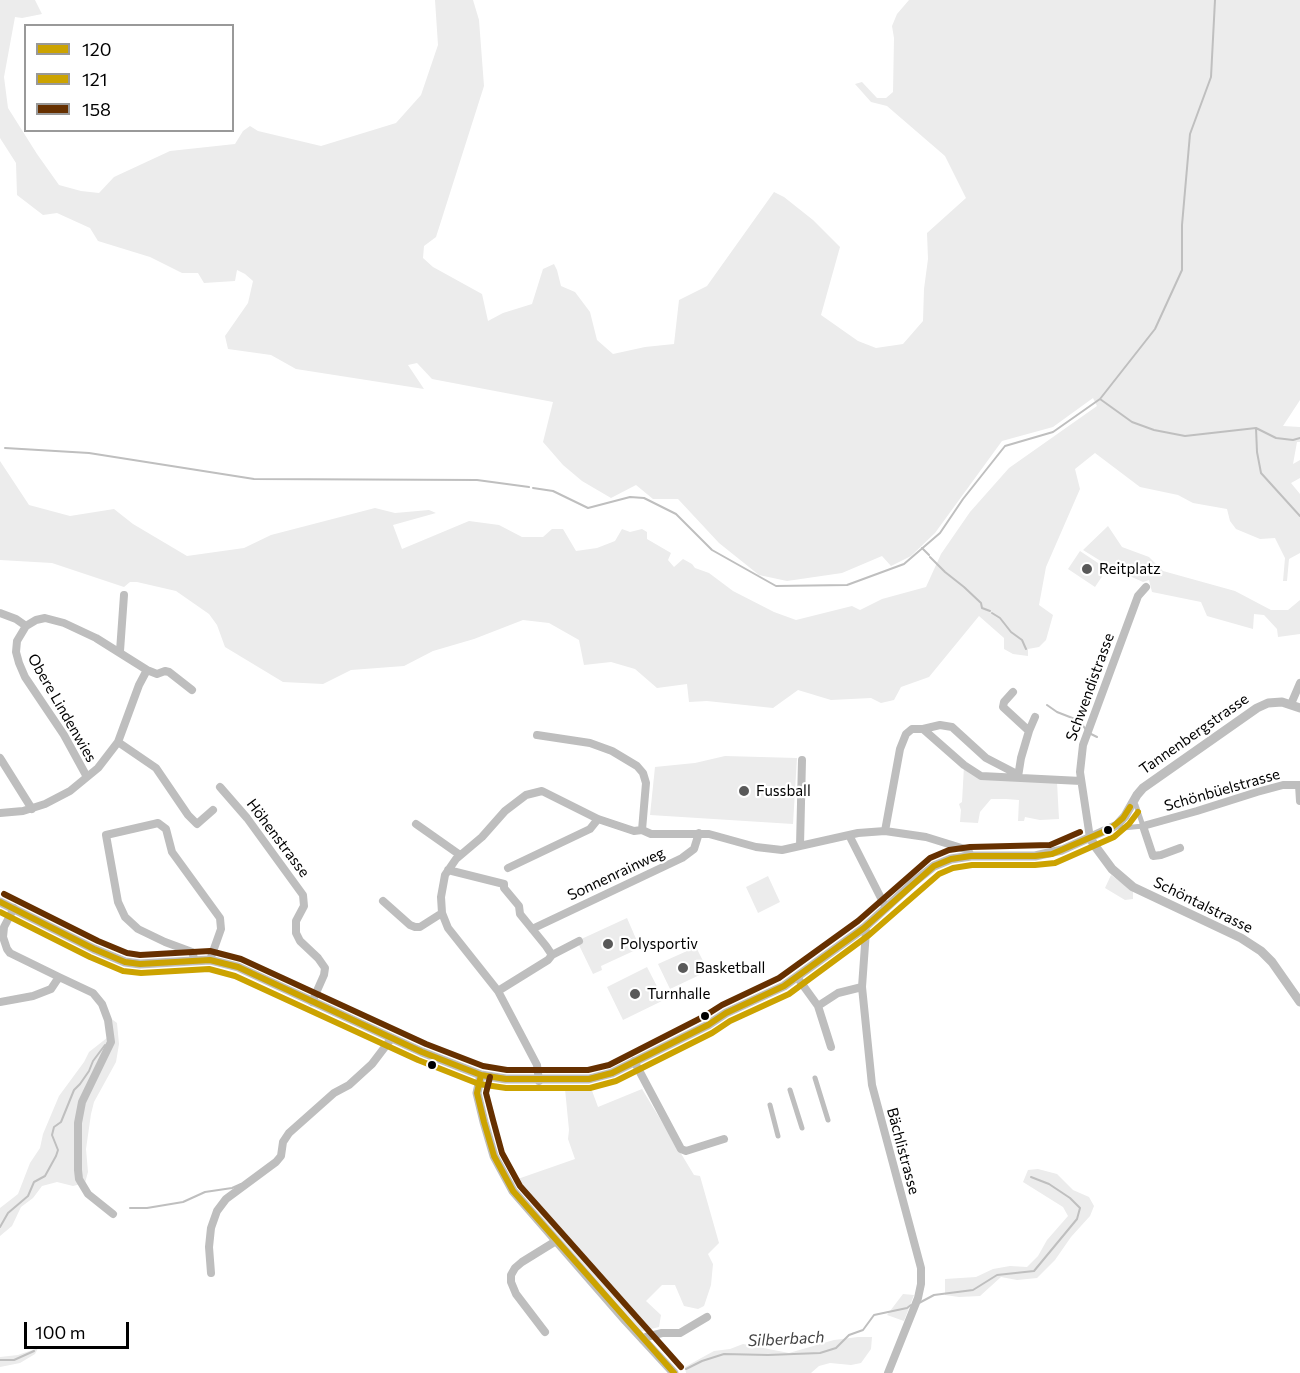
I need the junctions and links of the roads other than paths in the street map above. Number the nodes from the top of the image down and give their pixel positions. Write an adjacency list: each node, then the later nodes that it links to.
1 (1146, 587): 20 (street, Schwendistrasse)
2 (124, 595): 5 (street)
3 (0, 613): 4 (street)
4 (26, 626): 5 (street); 18 (street, Obere Lindenwies)
5 (120, 651): 6 (street)
6 (147, 670): 8 (street); 15 (street)
7 (1300, 683): 10 (street)
8 (192, 690)
9 (1013, 692): 13 (street)
10 (1296, 706): 24 (street, Tannenbergstrasse)
11 (1035, 717): 13 (street)
12 (922, 729): 19 (street); 19 (street); 33 (street)
13 (1029, 732): 19 (street)
14 (537, 735): 32 (street)
15 (118, 742): 18 (street); 26 (street)
16 (0, 758): 25 (street)
17 (802, 760): 37 (street)
18 (87, 777): 25 (street)
19 (1018, 777): 20 (street)
20 (1081, 781): 36 (street, Schwendistrasse)
21 (1300, 785): 23 (street); 31 (street, Schönbüelstrasse)
22 (220, 787): 59 (street, Höhenstrasse)
23 (1300, 801)
24 (1132, 802): 30 (street, Tannenbergstrasse); 31 (street)
25 (32, 809): 27 (street)
26 (213, 810)
27 (0, 813)
28 (598, 819): 32 (street); 39 (street); 41 (street)
29 (416, 824): 39 (street)
30 (1117, 825): 31 (street, Schönbüelstrasse); 36 (street)
31 (1143, 826): 38 (street)
32 (642, 831): 34 (street)
33 (885, 831): 35 (street); 40 (street)
34 (699, 833): 37 (street); 49 (street, Sonnenrainweg)
35 (849, 835): 37 (street); 46 (street)
36 (1090, 838): 40 (street); 60 (street, Schöntalstrasse)
37 (800, 846)
38 (1180, 848)
39 (460, 855): 42 (street)
40 (971, 856): 46 (street)
41 (508, 868)
42 (448, 870): 47 (street); 49 (street)
43 (383, 901): 47 (street)
44 (0, 902): 45 (street)
45 (14, 908): 53 (street); 54 (street)
46 (886, 908): 48 (street)
47 (442, 913): 57 (street)
48 (864, 928): 55 (street); 56 (street, Bächlistrasse)
49 (532, 929): 51 (street)
50 (579, 941): 51 (street)
51 (552, 955): 57 (street)
52 (210, 960): 53 (street); 53 (street); 59 (street)
53 (195, 961)
54 (59, 977): 58 (street); 74 (street)
55 (797, 977): 61 (street); 64 (street)
56 (862, 987): 61 (street); 81 (street, Bächlistrasse)
57 (498, 991): 67 (street)
58 (0, 1002)
59 (312, 1002): 62 (street)
60 (1300, 1002)
61 (818, 1006): 63 (street)
62 (391, 1039): 65 (street); 76 (street)
63 (831, 1047)
64 (634, 1062): 67 (street); 73 (street)
65 (481, 1075): 67 (street); 75 (street)
66 (815, 1078): 70 (street)
67 (539, 1081)
68 (790, 1090): 71 (street)
69 (770, 1105): 72 (street)
70 (828, 1120)
71 (802, 1128)
72 (778, 1136)
73 (724, 1139)
74 (112, 1214)
75 (556, 1241): 78 (street); 79 (street)
76 (211, 1273)
77 (707, 1317): 79 (street)
78 (545, 1332)
79 (643, 1340): 80 (street)
80 (675, 1373)
81 (888, 1373)

